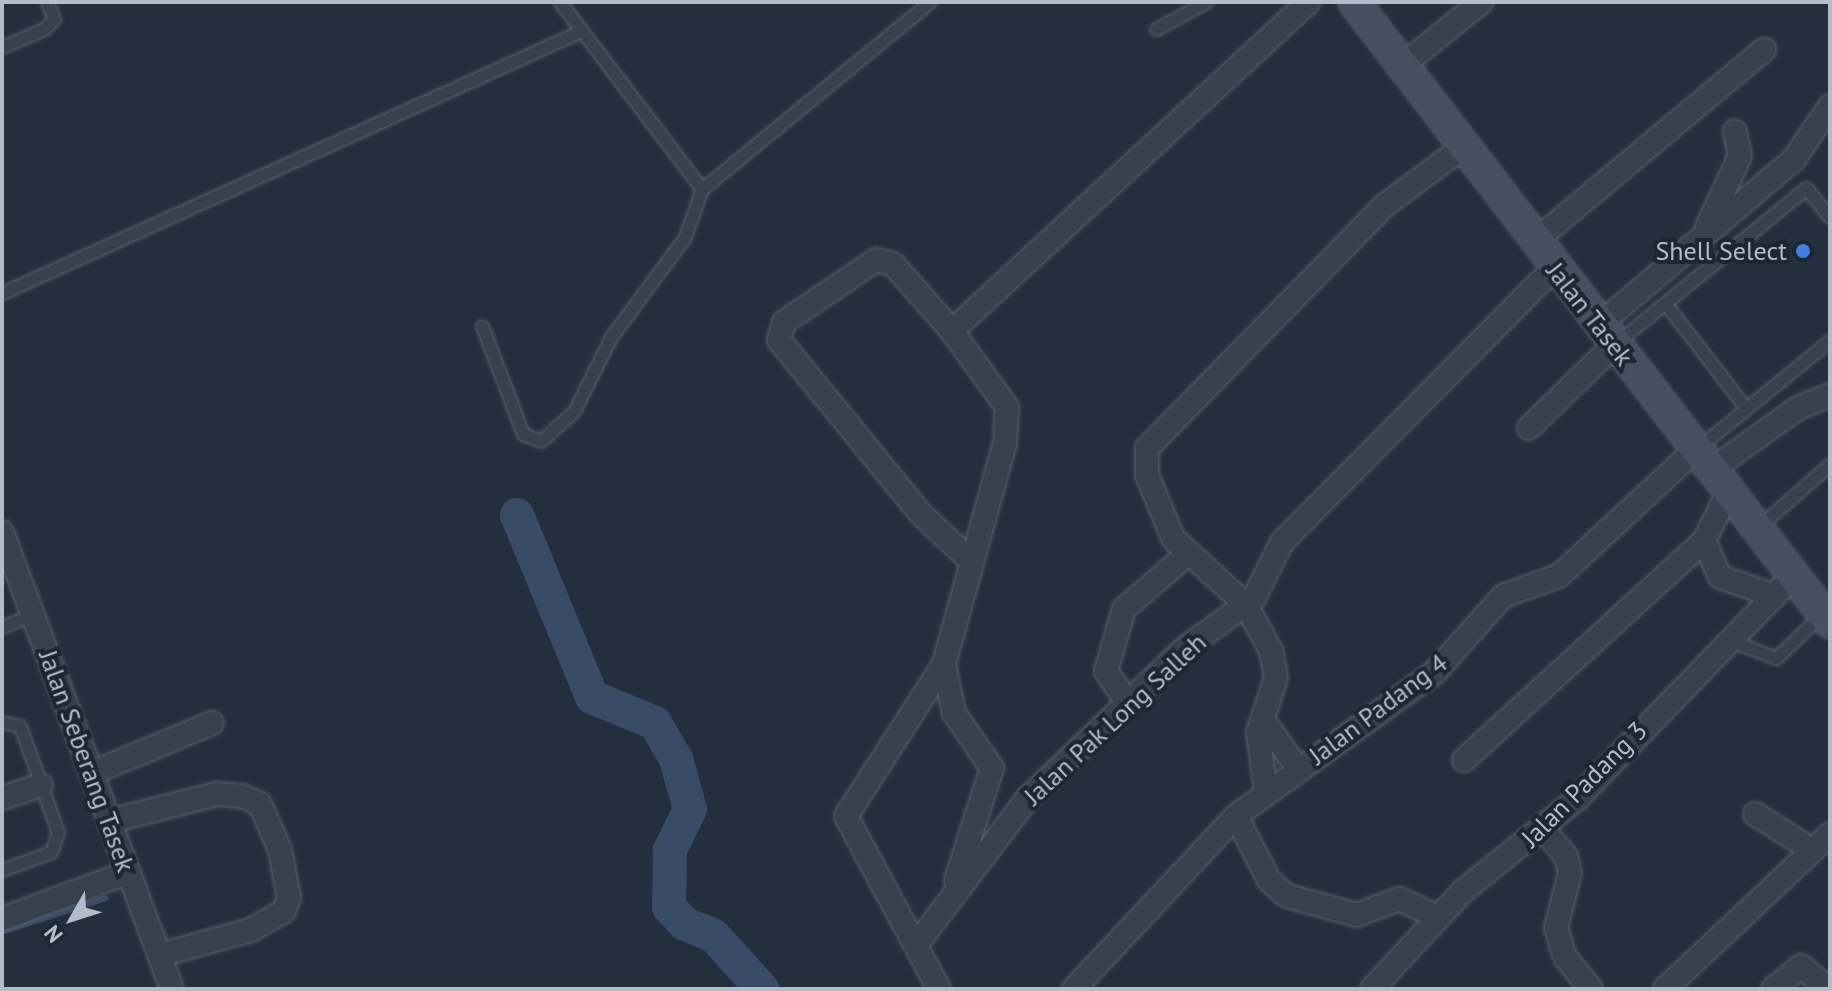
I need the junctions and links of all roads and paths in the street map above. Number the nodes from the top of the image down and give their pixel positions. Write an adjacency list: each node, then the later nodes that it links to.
1 (47, 2): 10 (lane)
2 (560, 2): 9 (lane)
3 (930, 2): 16 (lane)
4 (1206, 2): 8 (lane)
5 (1309, 2): 24 (street)
6 (1354, 2): 12 (main road, Jalan Tasek)
7 (1481, 2): 12 (street)
8 (1156, 29)
9 (581, 31): 16 (lane); 21 (lane)
10 (2, 47)
11 (1764, 50): 19 (street)
12 (1402, 66): 15 (main road, Jalan Tasek)
13 (1830, 106): 18 (street)
14 (1735, 132): 18 (street)
15 (1462, 148): 19 (main road, Jalan Tasek); 35 (street)
16 (702, 189): 23 (lane)
17 (1830, 218): 22 (lane)
18 (1701, 239): 25 (street)
19 (1534, 242): 20 (main road, Jalan Tasek)
20 (1554, 268): 25 (main road, Jalan Tasek); 38 (street, Jalan Pak Long Salleh)
21 (2, 293)
22 (1665, 303): 25 (lane); 28 (lane)
23 (482, 326)
24 (952, 331): 36 (street); 36 (street)
25 (1606, 335): 29 (street); 31 (main road, Jalan Tasek)
26 (1830, 340): 28 (lane)
27 (1830, 395): 31 (street, Jalan Padang 4)
28 (1746, 408): 31 (lane)
29 (1529, 428)
30 (1830, 464): 32 (lane)
31 (1711, 471): 32 (main road, Jalan Tasek); 34 (street); 49 (street, Jalan Padang 4)
32 (1757, 529): 37 (main road, Jalan Tasek)
33 (2, 532): 39 (street, Jalan Seberang Tasek)
34 (1704, 541): 37 (street); 48 (street)
35 (1185, 556): 38 (street); 44 (street)
36 (971, 561): 43 (street)
37 (1783, 586): 40 (main road, Jalan Tasek); 42 (street, Jalan Padang 3)
38 (1246, 605): 44 (street, Jalan Pak Long Salleh); 45 (street)
39 (33, 614): 41 (lane); 50 (street, Jalan Seberang Tasek)
40 (1826, 618): 42 (lane)
41 (2, 627)
42 (1725, 638): 57 (street, Jalan Padang 3)
43 (944, 664): 62 (street); 65 (street)
44 (1127, 702): 62 (street, Jalan Pak Long Salleh)
45 (1262, 719): 49 (street); 52 (street)
46 (2, 722): 51 (lane)
47 (212, 723): 50 (street)
48 (1464, 760)
49 (1299, 770): 52 (street, Jalan Padang 4)
50 (92, 773): 56 (street, Jalan Seberang Tasek)
51 (41, 785): 53 (street); 60 (lane)
52 (1266, 790): 55 (street, Jalan Padang 4)
53 (2, 798)
54 (1755, 814): 59 (street)
55 (1236, 816): 63 (street); 69 (street, Jalan Padang 4)
56 (110, 821): 61 (street, Jalan Seberang Tasek); 66 (street)
57 (1544, 830): 63 (street, Jalan Padang 3); 71 (street)
58 (1830, 834): 59 (street)
59 (1812, 850): 72 (street)
60 (2, 870)
61 (129, 872): 64 (street); 66 (street, Jalan Seberang Tasek)
62 (955, 887): 65 (street, Jalan Pak Long Salleh)
63 (1438, 917): 70 (street, Jalan Padang 3)
64 (2, 919)
65 (919, 941): 68 (street)
66 (160, 955): 67 (street, Jalan Seberang Tasek)
67 (172, 989)
68 (939, 989)
69 (1074, 989)
70 (1372, 989)
71 (1591, 989)
72 (1665, 989)
73 (1773, 989): 74 (street)
74 (1828, 989)

